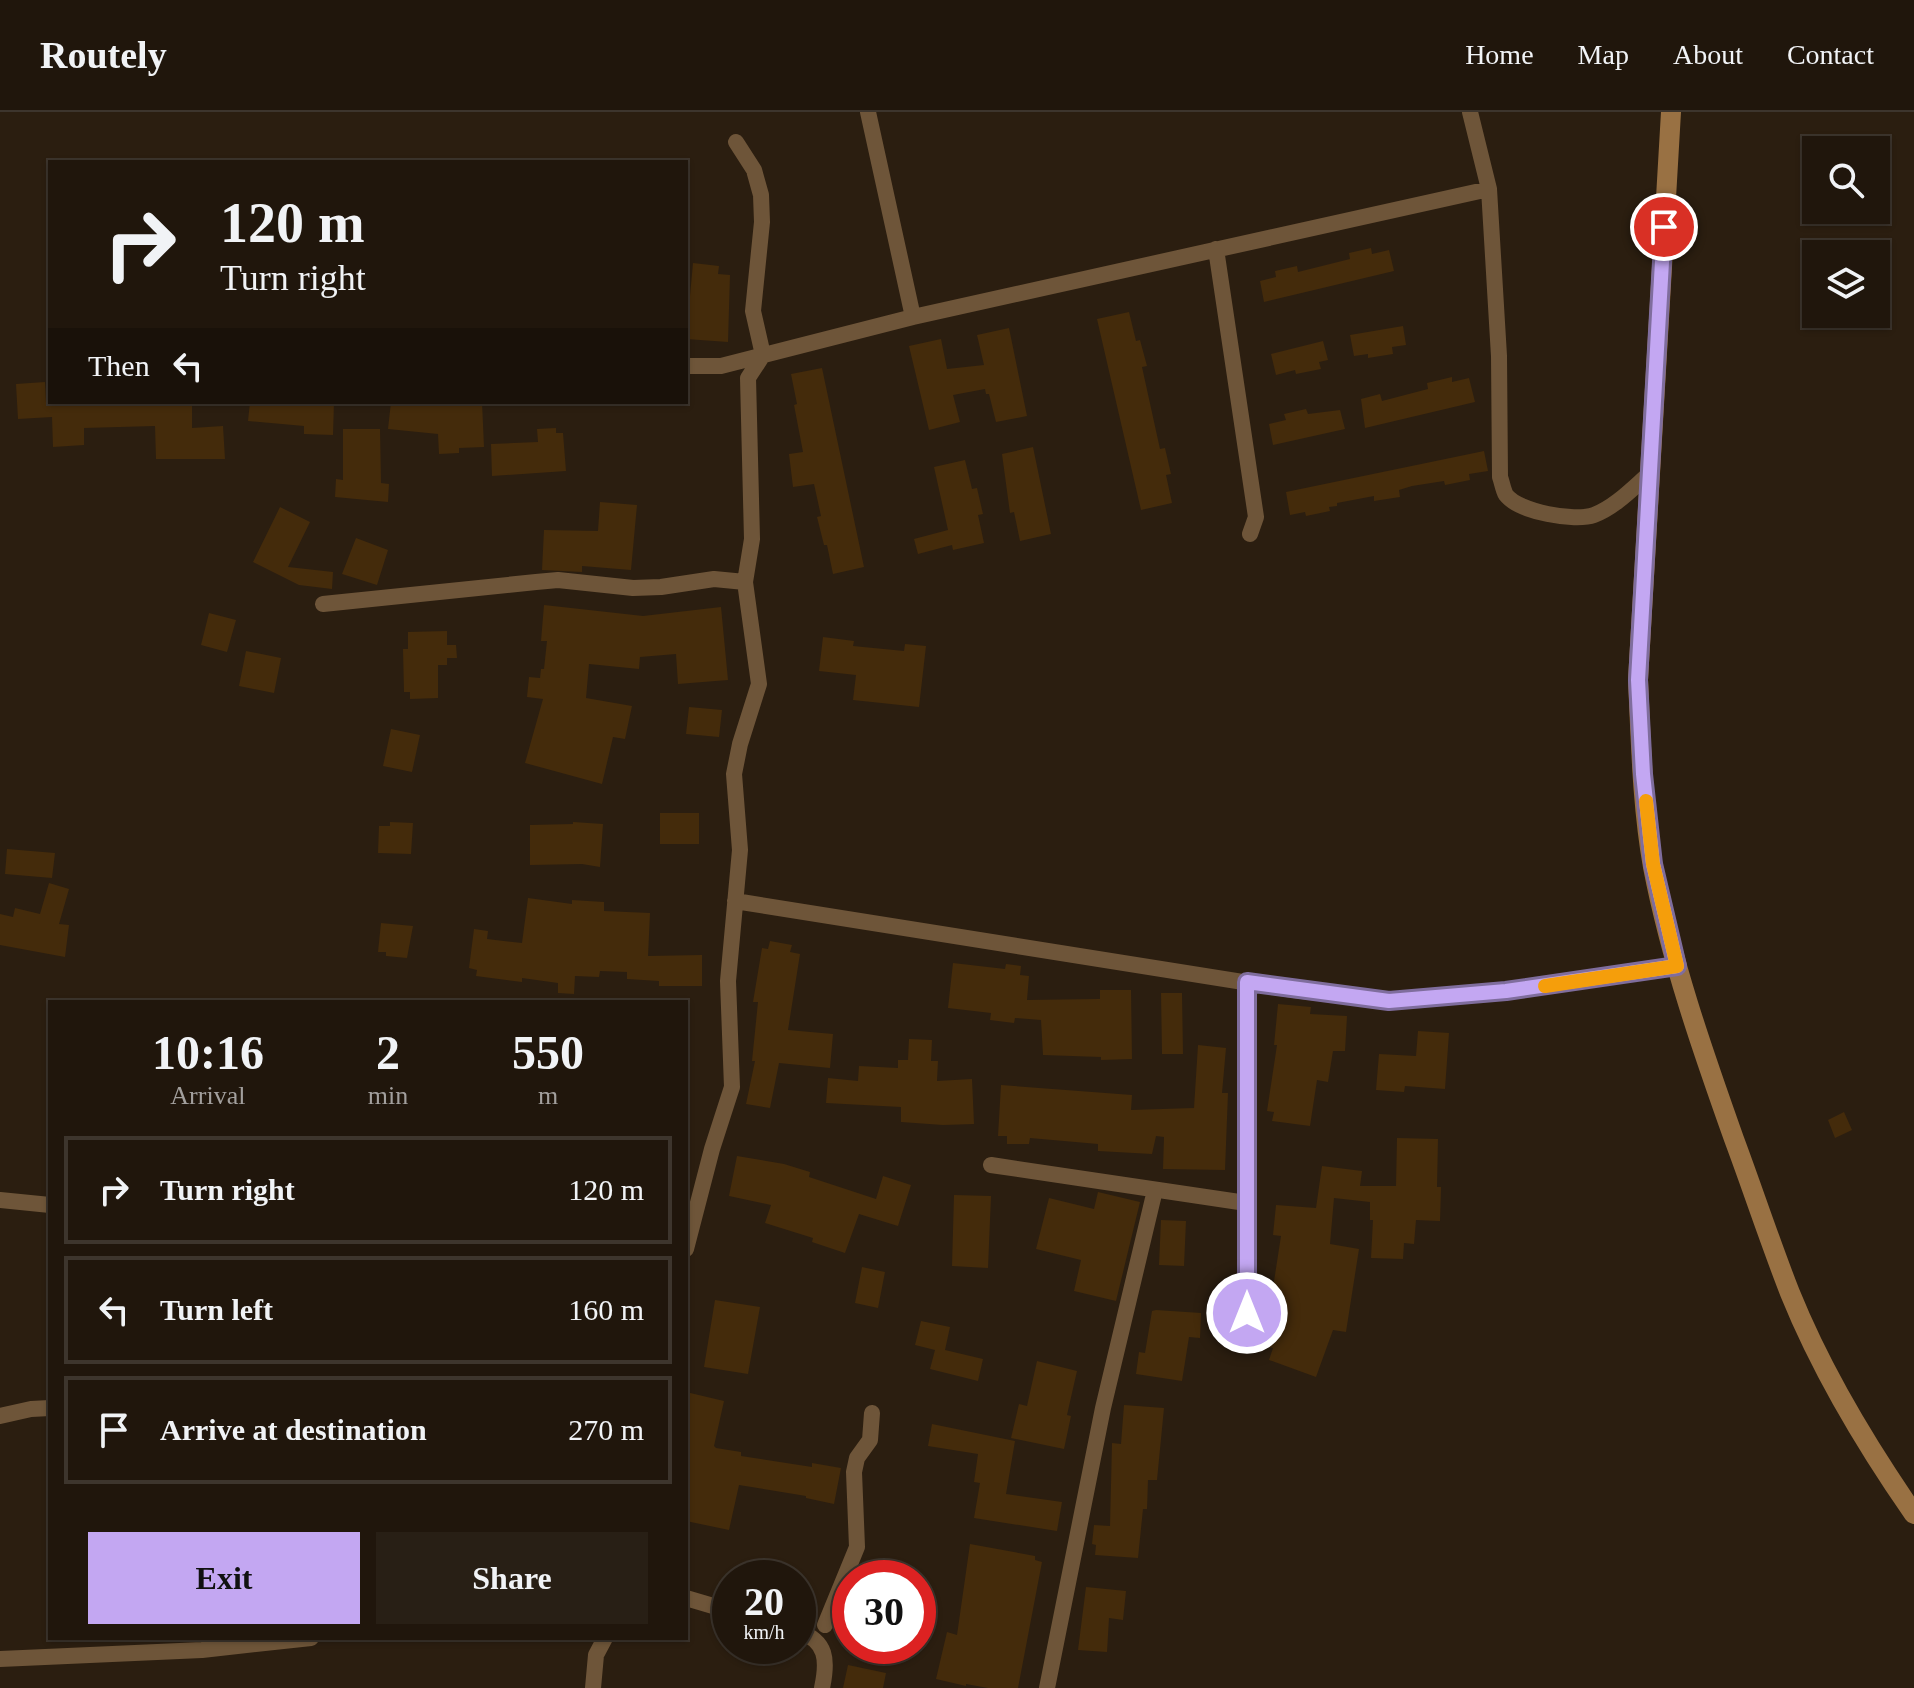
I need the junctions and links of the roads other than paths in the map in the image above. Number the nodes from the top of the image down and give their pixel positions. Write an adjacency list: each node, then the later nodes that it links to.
1 (868, 112): 7 (street)
2 (1470, 112): 5 (street)
3 (1671, 112): 10 (main road)
4 (736, 142): 8 (street)
5 (1489, 189): 6 (street); 10 (street)
6 (1216, 249): 7 (street); 11 (street)
7 (913, 317): 8 (street)
8 (763, 355): 9 (street); 12 (street)
9 (688, 366)
10 (1649, 474): 15 (main road)
11 (1250, 534)
12 (745, 582): 13 (street); 14 (street)
13 (323, 604)
14 (735, 901): 16 (street); 22 (street)
15 (1677, 966): 16 (street); 27 (main road)
16 (1247, 982): 20 (street)
17 (991, 1165): 18 (street)
18 (1155, 1190): 20 (street); 37 (street)
19 (0, 1200): 21 (street)
20 (1246, 1203): 23 (street)
21 (48, 1205)
22 (690, 1222)
23 (1247, 1313)
24 (48, 1408): 26 (street)
25 (872, 1413): 30 (street)
26 (0, 1416)
27 (1914, 1514)
28 (688, 1599): 29 (street)
29 (712, 1606)
30 (816, 1632)
31 (293, 1640): 34 (street)
32 (604, 1640): 35 (street)
33 (816, 1646): 36 (street)
34 (0, 1659)
35 (593, 1688)
36 (822, 1688)
37 (1047, 1688)

